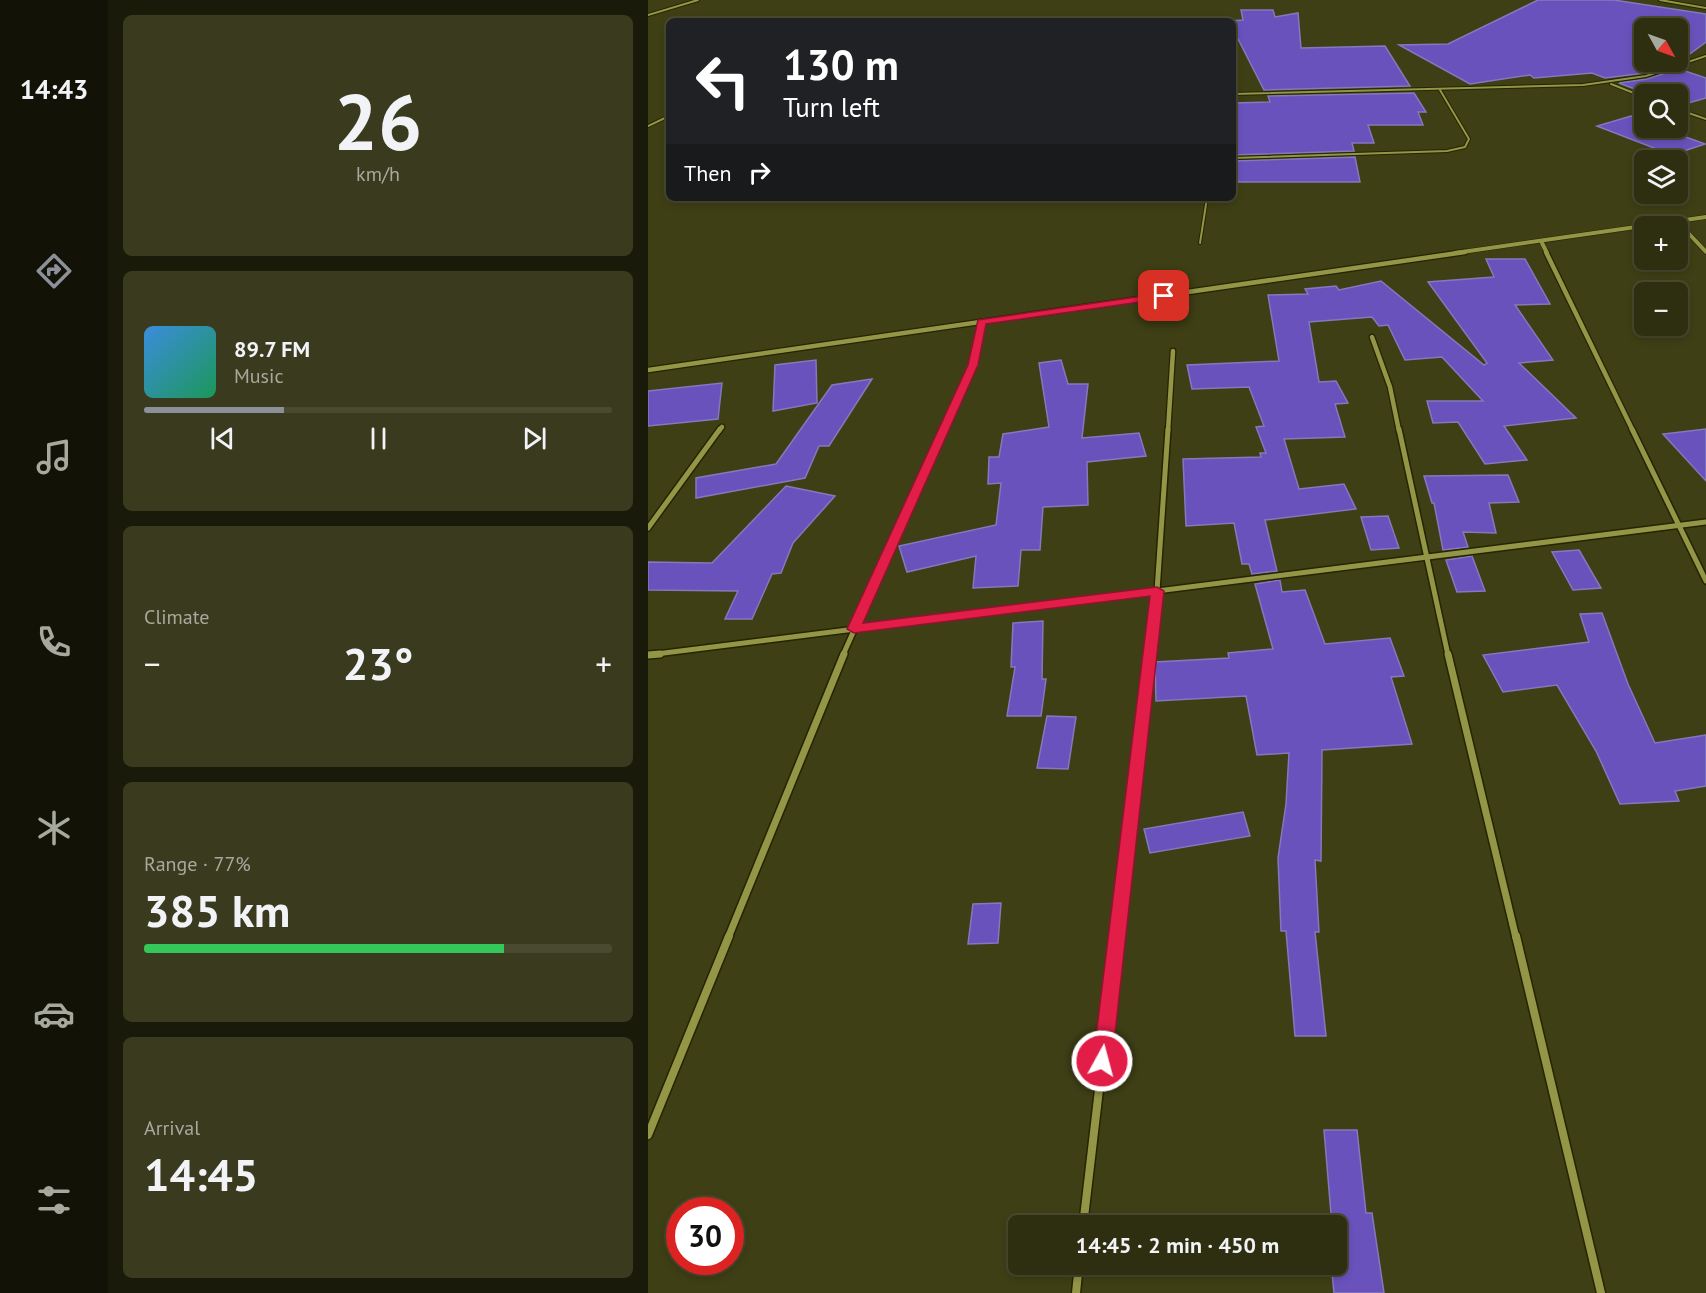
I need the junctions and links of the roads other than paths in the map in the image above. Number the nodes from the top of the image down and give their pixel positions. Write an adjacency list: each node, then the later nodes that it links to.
1 (699, 0): 4 (lane)
2 (1660, 0): 3 (lane)
3 (1706, 8)
4 (648, 15)
5 (1706, 56): 6 (lane)
6 (1608, 83): 7 (lane); 8 (lane)
7 (1440, 90): 9 (lane); 14 (lane)
8 (1634, 93)
9 (1236, 94)
10 (1688, 113): 12 (lane)
11 (666, 117): 13 (lane)
12 (1706, 119)
13 (648, 126)
14 (1236, 158)
15 (1207, 201): 20 (lane)
16 (1706, 217): 17 (street)
17 (1688, 219)
18 (1634, 228): 21 (street)
19 (1688, 233): 22 (street)
20 (1200, 243)
21 (1542, 243): 23 (street); 29 (street)
22 (1706, 252)
23 (981, 322): 26 (street); 34 (street)
24 (1372, 337): 31 (street)
25 (1173, 351): 33 (street)
26 (648, 369)
27 (722, 427): 30 (street)
28 (1706, 522): 29 (street)
29 (1677, 526): 31 (street); 32 (street)
30 (648, 528)
31 (1425, 557): 33 (street); 40 (street)
32 (1706, 581)
33 (1157, 591): 34 (street); 37 (street)
34 (854, 629): 35 (street); 36 (street)
35 (648, 655)
36 (648, 1135)
37 (1084, 1215)
38 (1078, 1275): 39 (street)
39 (1076, 1293)
40 (1601, 1293)

